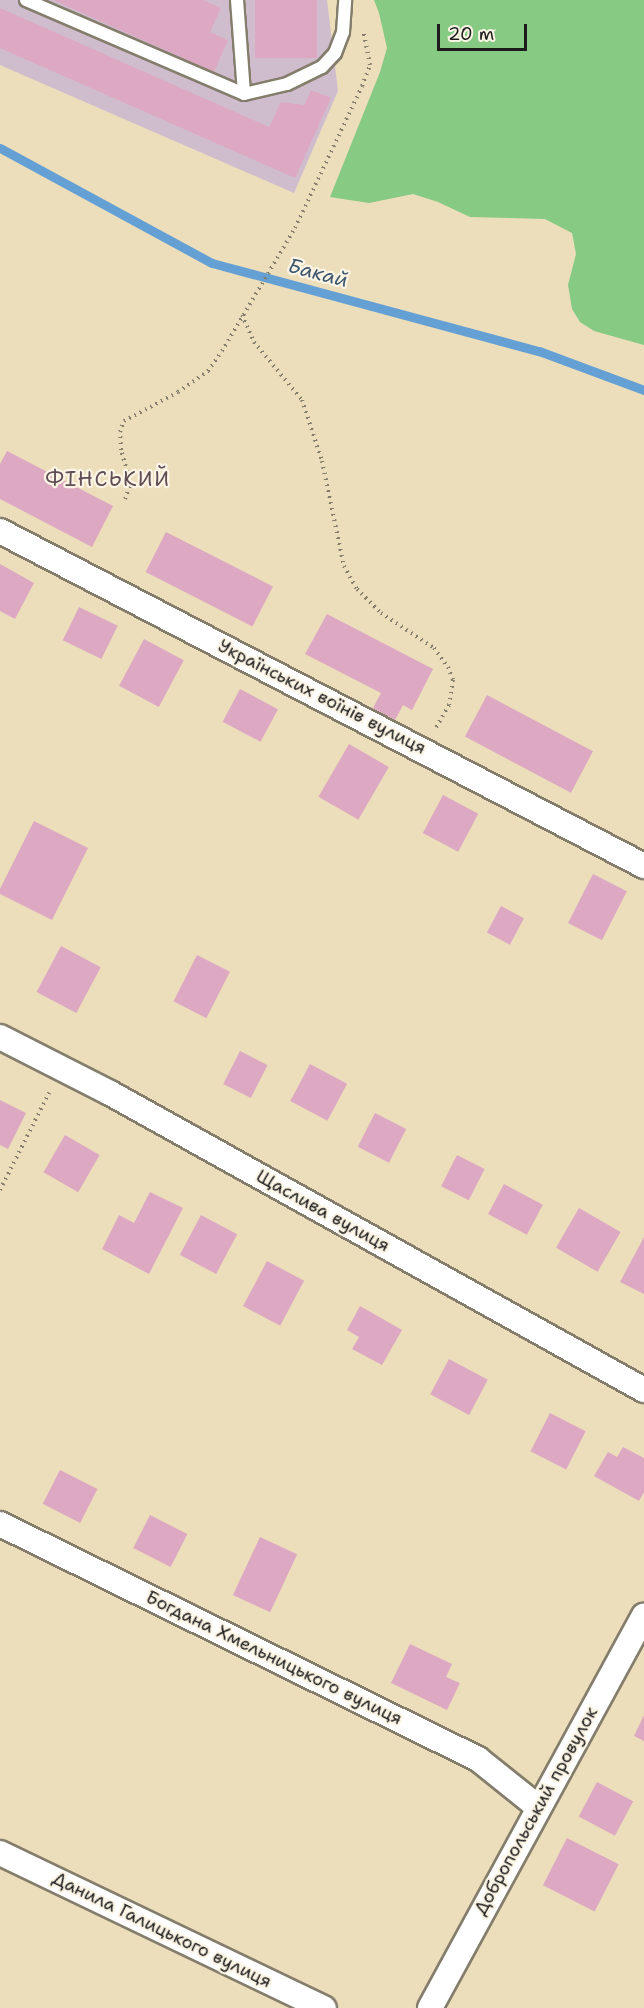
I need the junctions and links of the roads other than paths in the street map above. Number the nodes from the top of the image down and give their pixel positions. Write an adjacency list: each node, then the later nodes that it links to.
1 (26, 0): 4 (lane)
2 (237, 0): 4 (lane)
3 (345, 0): 4 (lane)
4 (244, 94)
5 (0, 531): 6 (street, Українських воїнів вулиця)
6 (644, 866)
7 (0, 1037): 8 (street, Щаслива вулиця)
8 (644, 1390)
9 (0, 1524): 11 (street, Богдана Хмельницького вулиця)
10 (644, 1615): 11 (street, Добропольський провулок)
11 (538, 1807): 14 (street, Добропольський провулок)
12 (0, 1853): 13 (street, Данила Галицького вулиця)
13 (324, 2008)
14 (430, 2008)

